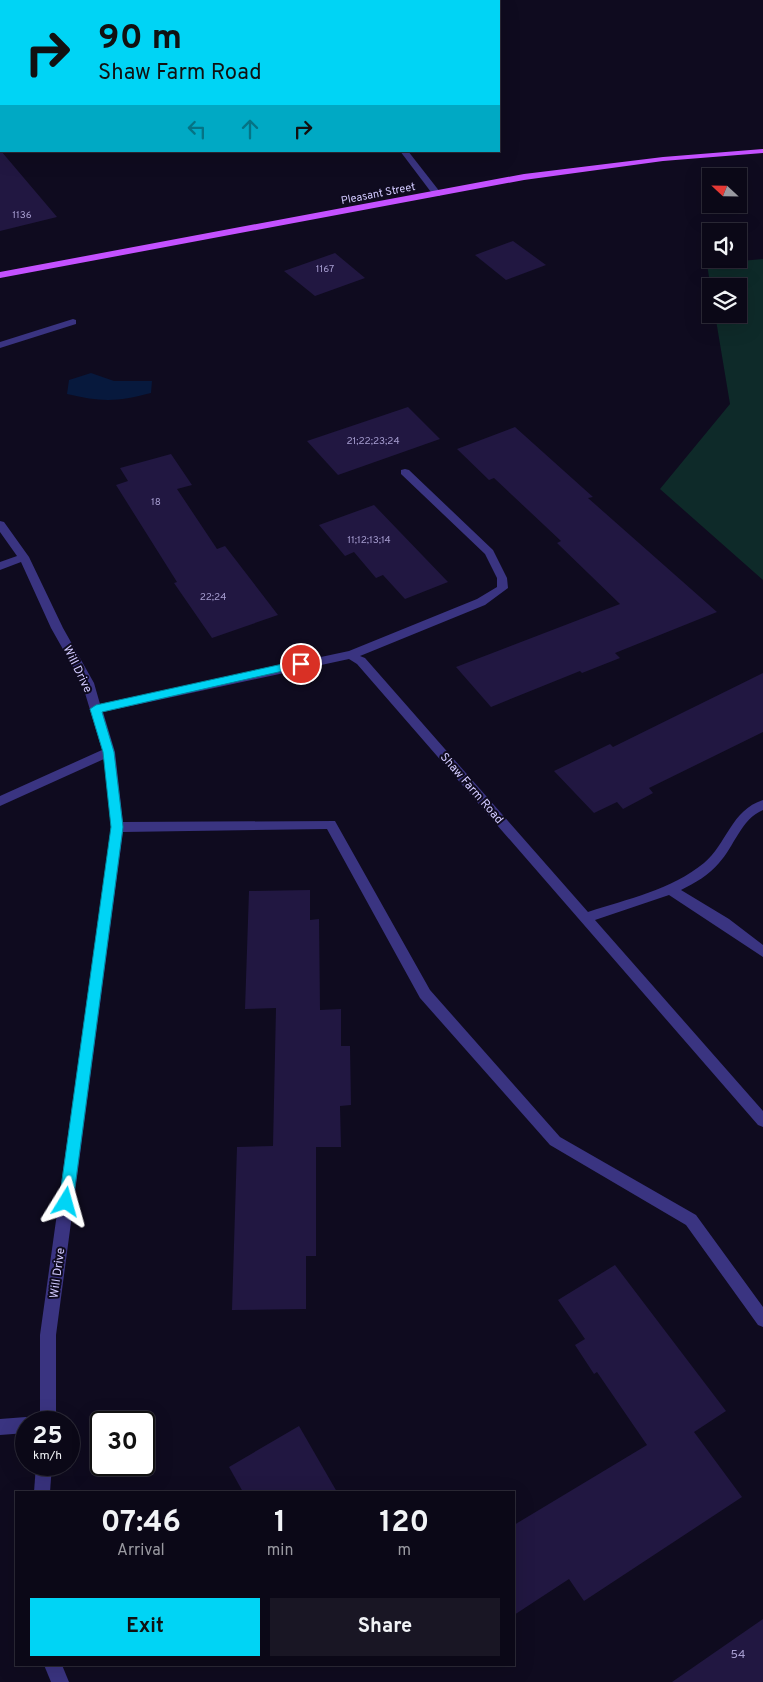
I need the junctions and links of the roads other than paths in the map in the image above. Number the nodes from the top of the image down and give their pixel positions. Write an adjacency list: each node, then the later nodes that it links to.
1 (763, 151): 3 (main road, Pleasant Street)
2 (405, 152): 3 (street)
3 (437, 194): 4 (main road, Pleasant Street)
4 (0, 275)
5 (73, 322): 6 (street)
6 (0, 345)
7 (405, 472): 11 (street)
8 (0, 524): 9 (street, Will Drive)
9 (24, 557): 10 (street); 12 (street, Will Drive)
10 (0, 566)
11 (351, 655): 12 (street); 18 (street, Shaw Farm Road)
12 (96, 709): 13 (street, Will Drive)
13 (109, 752): 14 (street); 16 (street, Will Drive)
14 (0, 801)
15 (763, 805): 17 (street)
16 (117, 827): 21 (street); 22 (street, Will Drive)
17 (670, 889): 18 (street); 19 (street)
18 (586, 918): 20 (street, Shaw Farm Road)
19 (763, 952)
20 (763, 1122)
21 (763, 1320)
22 (48, 1411)
23 (15, 1426): 24 (street)
24 (0, 1427)
25 (43, 1476): 26 (street)
26 (42, 1491)
27 (53, 1666): 28 (street)
28 (60, 1682)

